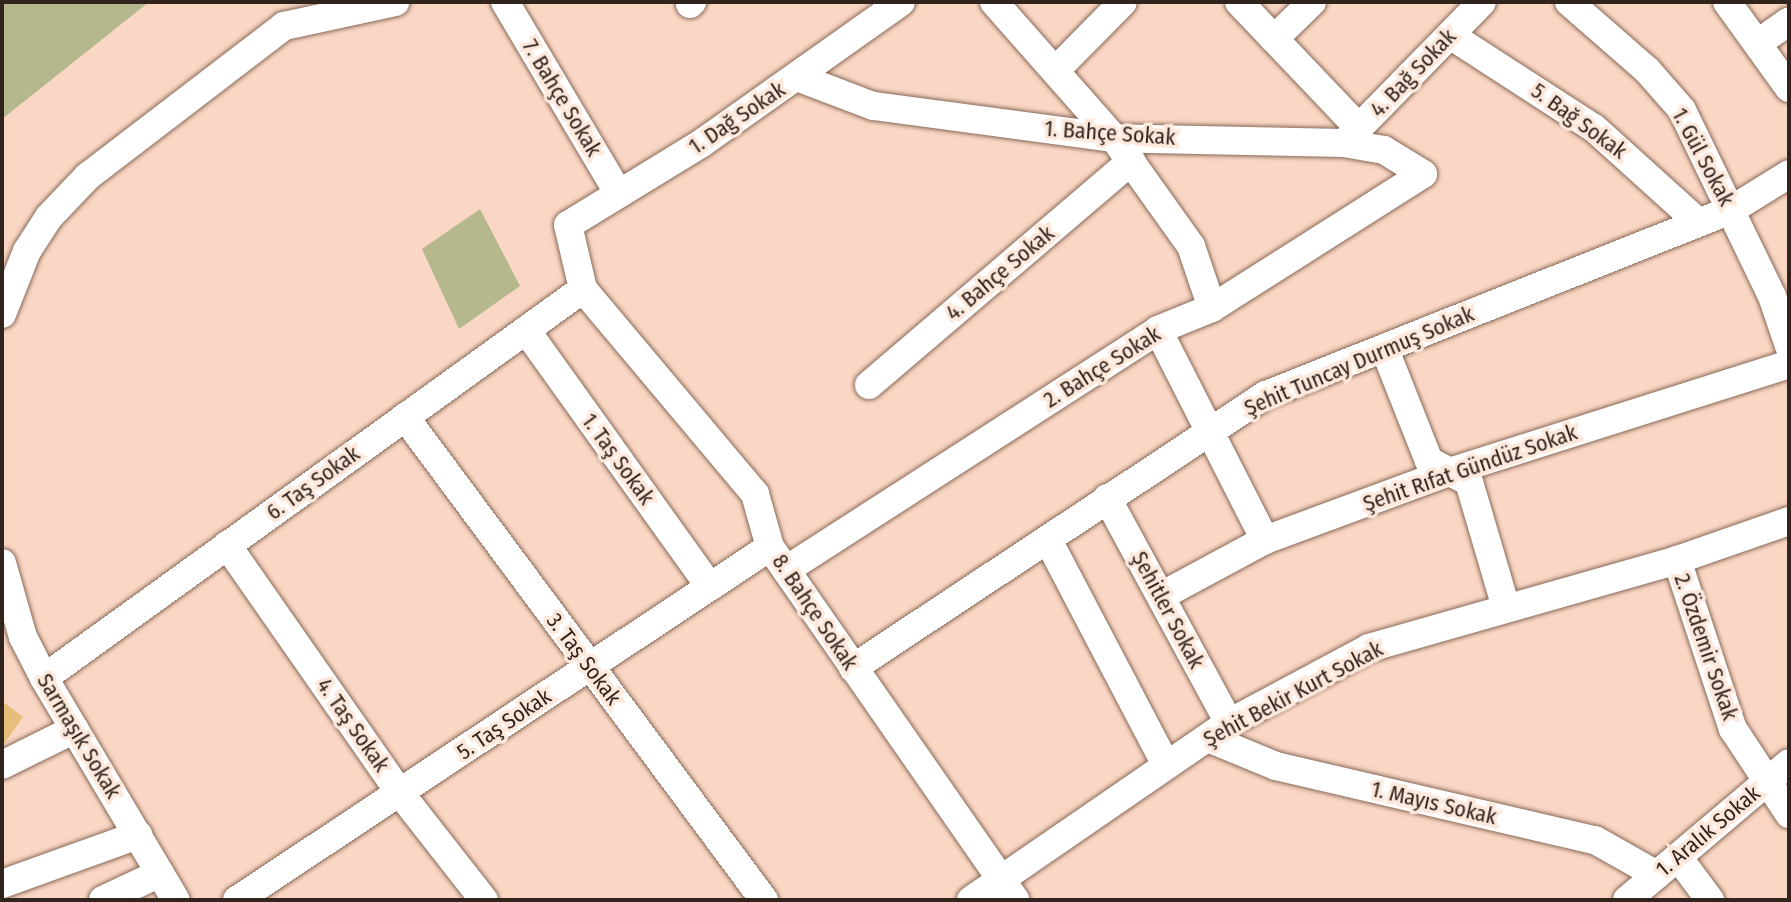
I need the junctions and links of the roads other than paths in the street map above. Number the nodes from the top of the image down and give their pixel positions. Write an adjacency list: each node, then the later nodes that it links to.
1 (395, 2): 30 (street)
2 (505, 2): 23 (street, 7. Bahçe Sokak)
3 (901, 2): 16 (street, 1. Dağ Sokak)
4 (994, 2): 15 (street)
5 (1123, 2): 15 (street)
6 (1239, 2): 13 (street)
7 (1312, 2): 13 (street)
8 (1482, 2): 12 (street, 4. Bağ Sokak)
9 (1569, 2): 24 (street, 1. Gül Sokak)
10 (1727, 2): 14 (street)
11 (1789, 21): 14 (street)
12 (1450, 35): 18 (street, 4. Bağ Sokak); 25 (street, 5. Bağ Sokak)
13 (1274, 39): 18 (street)
14 (1758, 43): 17 (street)
15 (1056, 70): 19 (street)
16 (797, 77): 19 (street, 1. Bahçe Sokak); 23 (street, 1. Dağ Sokak)
17 (1789, 88)
18 (1352, 136): 19 (street, 1. Bahçe Sokak); 21 (street, 1. Bahçe Sokak)
19 (1114, 138): 20 (street)
20 (1131, 161): 29 (street); 36 (street, 4. Bahçe Sokak)
21 (1423, 174): 29 (street, 2. Bahçe Sokak)
22 (1789, 174): 24 (street, Şehit Tuncay Durmuş Sokak)
23 (619, 194): 26 (street, 1. Dağ Sokak)
24 (1731, 210): 25 (street, Şehit Tuncay Durmuş Sokak); 28 (street, 1. Gül Sokak)
25 (1697, 221): 34 (street, Şehit Tuncay Durmuş Sokak)
26 (568, 225): 27 (street, 8. Bahçe Sokak)
27 (583, 289): 31 (street, 6. Taş Sokak); 45 (street, 8. Bahçe Sokak)
28 (1780, 292): 33 (street, 1. Gül Sokak)
29 (1212, 308): 32 (street, 2. Bahçe Sokak)
30 (2, 314)
31 (526, 330): 37 (street, 6. Taş Sokak); 49 (street, 1. Taş Sokak)
32 (1158, 330): 38 (street); 48 (street, 2. Bahçe Sokak)
33 (1789, 346)
34 (1385, 350): 38 (street, Şehit Tuncay Durmuş Sokak); 39 (street)
35 (1789, 364): 39 (street, Şehit Rıfat Gündüz Sokak)
36 (869, 385)
37 (405, 417): 44 (street, 6. Taş Sokak); 53 (street, 3. Taş Sokak)
38 (1209, 429): 40 (street, Şehit Tuncay Durmuş Sokak); 43 (street)
39 (1449, 472): 43 (street, Şehit Rıfat Gündüz Sokak); 51 (street)
40 (1107, 498): 42 (street, Şehit Tuncay Durmuş Sokak); 50 (street, Şehitler Sokak)
41 (1789, 521): 46 (street, Şehit Bekir Kurt Sokak)
42 (1048, 540): 54 (street, Şehit Tuncay Durmuş Sokak); 60 (street)
43 (1265, 540): 50 (street, Şehit Rıfat Gündüz Sokak)
44 (227, 545): 55 (street, 6. Taş Sokak); 62 (street, 4. Taş Sokak)
45 (770, 547): 48 (street, 8. Bahçe Sokak); 49 (street, 5. Taş Sokak)
46 (1677, 560): 51 (street, Şehit Bekir Kurt Sokak); 61 (street, 2. Özdemir Sokak)
47 (2, 563): 52 (street, Sarmaşık Sokak)
48 (786, 570): 54 (street, 8. Bahçe Sokak)
49 (710, 587): 53 (street, 5. Taş Sokak)
50 (1161, 596): 57 (street, Şehitler Sokak)
51 (1506, 608): 57 (street, Şehit Bekir Kurt Sokak)
52 (12, 642): 55 (street, Sarmaşık Sokak)
53 (590, 666): 62 (street, 5. Taş Sokak); 74 (street, 3. Taş Sokak)
54 (853, 668): 69 (street, 8. Bahçe Sokak)
55 (44, 678): 56 (street, Sarmaşık Sokak)
56 (75, 729): 59 (street); 64 (street, Sarmaşık Sokak)
57 (1219, 730): 60 (street, Şehit Bekir Kurt Sokak); 67 (street, 1. Mayıs Sokak)
58 (1789, 763): 61 (street, 1. Aralık Sokak)
59 (2, 765)
60 (1166, 765): 69 (street, Şehit Bekir Kurt Sokak)
61 (1767, 781): 63 (street, 2. Özdemir Sokak); 65 (street, 1. Aralık Sokak)
62 (400, 793): 72 (street, 5. Taş Sokak); 73 (street, 4. Taş Sokak)
63 (1789, 814)
64 (138, 835): 66 (street, Sarmaşık Sokak); 68 (street)
65 (1678, 857): 67 (street, 1. Aralık Sokak); 77 (street)
66 (160, 873): 70 (street); 71 (street, Sarmaşık Sokak)
67 (1657, 875): 76 (street, 1. Aralık Sokak)
68 (2, 884)
69 (1006, 890): 75 (street, Şehit Bekir Kurt Sokak)
70 (103, 900)
71 (176, 900)
72 (237, 900)
73 (484, 900)
74 (764, 900)
75 (971, 900)
76 (1627, 900)
77 (1710, 900)

